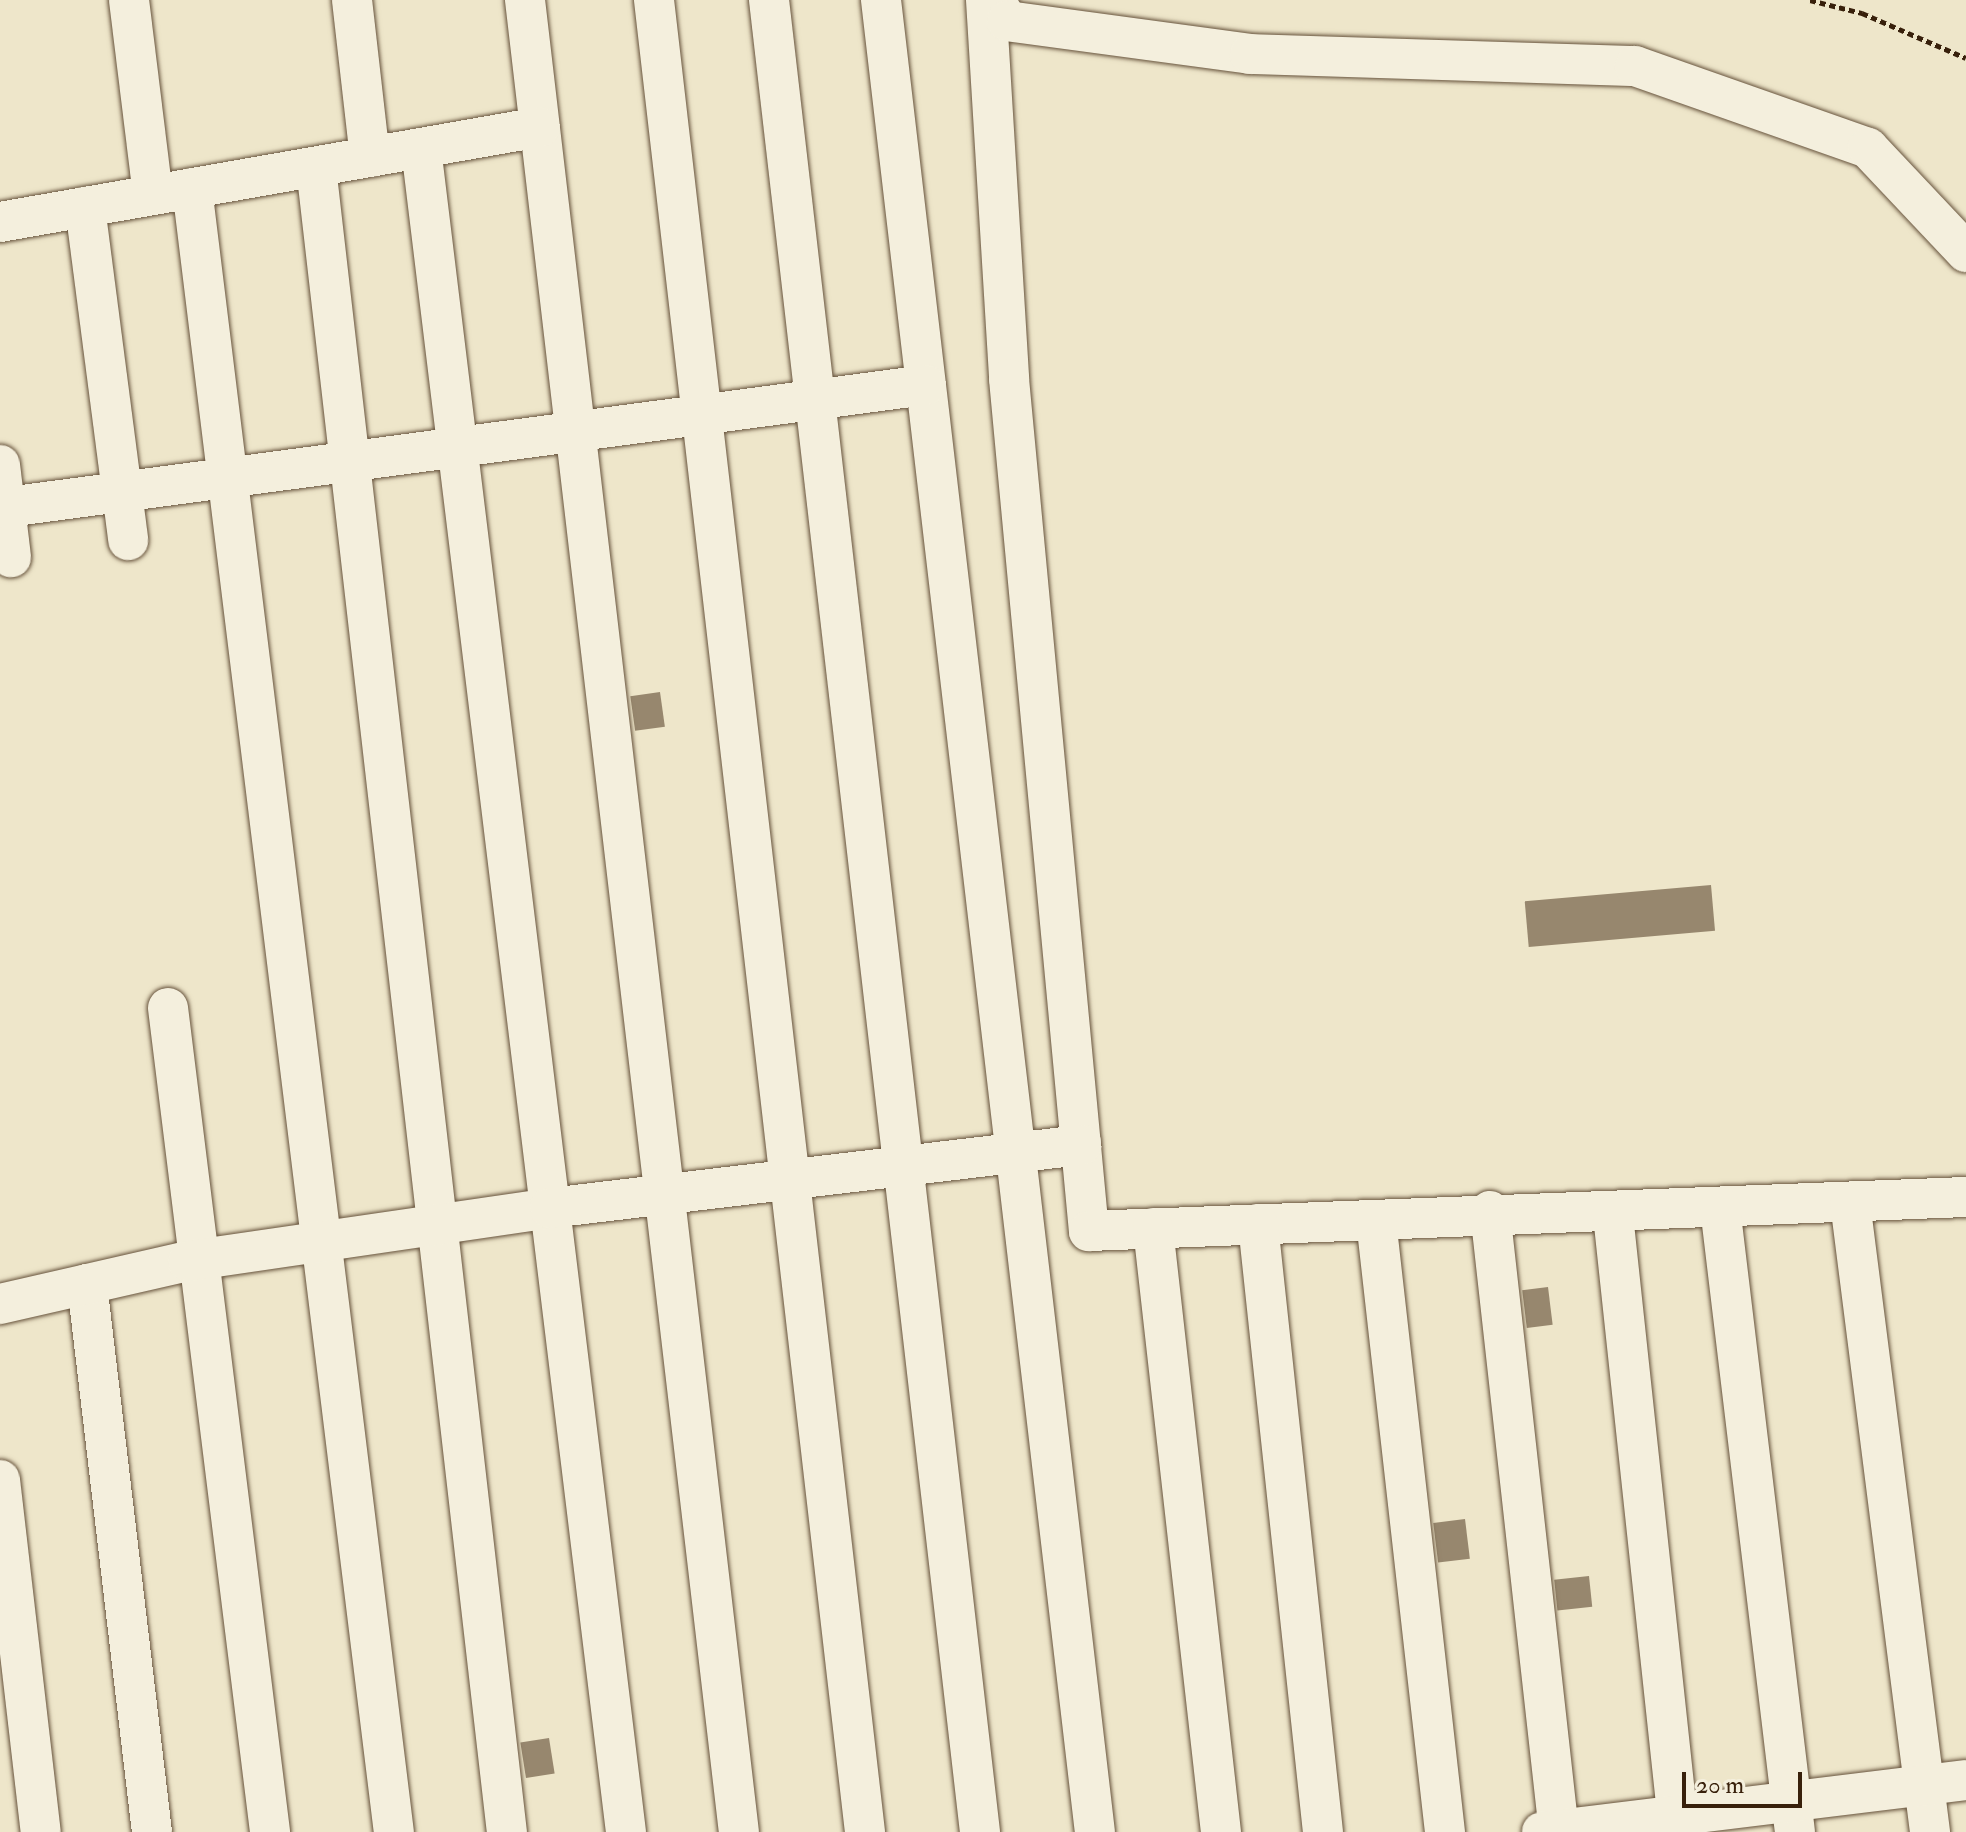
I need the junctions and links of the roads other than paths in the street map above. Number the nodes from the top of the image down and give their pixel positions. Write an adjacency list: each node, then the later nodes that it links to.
1 (129, 0): 14 (street)
2 (352, 0): 11 (street)
3 (525, 0): 9 (street)
4 (654, 0): 20 (street)
5 (769, 0): 19 (street)
6 (881, 0): 18 (street)
7 (986, 0): 31 (street)
8 (995, 0): 17 (street)
9 (540, 127): 10 (street); 21 (street)
10 (421, 148): 11 (street); 22 (street)
11 (370, 157): 12 (street)
12 (316, 167): 13 (street); 23 (street)
13 (192, 188): 14 (street); 25 (street)
14 (153, 195): 15 (street)
15 (85, 207): 16 (street); 26 (street)
16 (0, 222)
17 (1966, 252)
18 (926, 385): 19 (street); 32 (street)
19 (815, 399): 20 (street); 33 (street)
20 (699, 415): 21 (street); 34 (street)
21 (576, 431): 22 (street); 35 (street)
22 (457, 447): 23 (street); 39 (street)
23 (350, 461): 25 (street); 44 (street)
24 (0, 465): 27 (street)
25 (229, 477): 26 (street); 46 (street)
26 (122, 491): 27 (street); 28 (street)
27 (2, 507): 29 (street)
28 (128, 540)
29 (11, 557)
30 (168, 1008): 47 (street)
31 (1081, 1145): 32 (street); 45 (street)
32 (1015, 1152): 33 (street); 65 (street)
33 (903, 1166): 34 (street); 64 (street)
34 (792, 1179): 35 (street); 63 (street)
35 (665, 1194): 39 (street); 62 (street)
36 (1966, 1197): 37 (street)
37 (1850, 1202): 38 (street); 52 (street)
38 (1720, 1207): 41 (street); 53 (street)
39 (550, 1208): 44 (street); 61 (street)
40 (1490, 1213): 41 (street); 42 (street); 55 (street)
41 (1613, 1215): 54 (street)
42 (1376, 1220): 43 (street); 68 (street)
43 (1258, 1224): 45 (street); 67 (street)
44 (438, 1227): 46 (street); 60 (street)
45 (1153, 1228): 66 (street)
46 (322, 1242): 47 (street); 59 (street)
47 (199, 1260): 48 (street); 58 (street)
48 (87, 1284): 49 (street); 57 (street)
49 (0, 1304)
50 (0, 1480): 56 (street)
51 (1966, 1780): 52 (street)
52 (1924, 1785): 53 (street); 69 (street)
53 (1793, 1817): 54 (street)
54 (1678, 1824): 55 (street)
55 (1553, 1831)
56 (41, 1832)
57 (152, 1832)
58 (270, 1832)
59 (394, 1832)
60 (507, 1832)
61 (626, 1832)
62 (739, 1832)
63 (865, 1832)
64 (980, 1832)
65 (1095, 1832)
66 (1221, 1832)
67 (1323, 1832)
68 (1445, 1832)
69 (1930, 1832)

